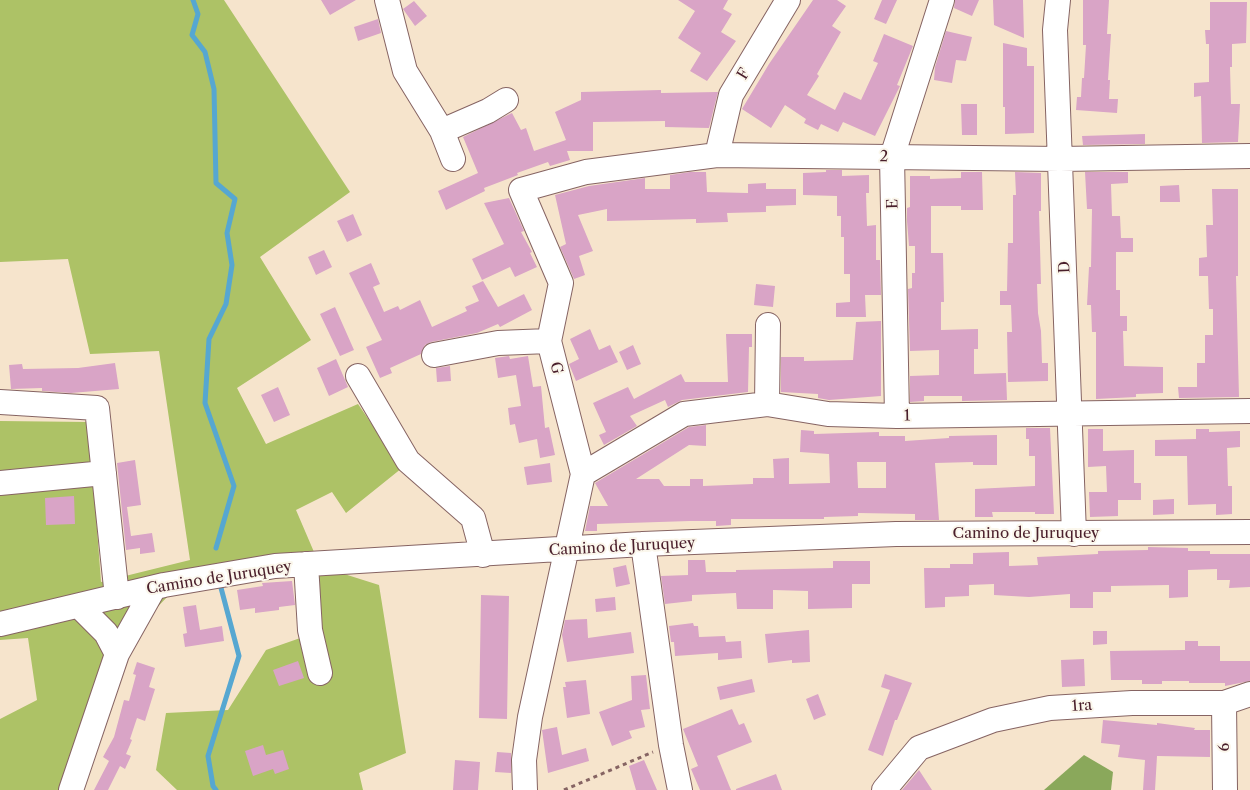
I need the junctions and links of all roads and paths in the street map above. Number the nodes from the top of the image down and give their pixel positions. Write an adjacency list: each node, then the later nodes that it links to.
1 (387, 0): 6 (street)
2 (788, 0): 7 (street, F)
3 (942, 0): 9 (street, E)
4 (1058, 0): 11 (street, D)
5 (506, 100): 6 (street)
6 (442, 131): 10 (street)
7 (718, 155): 9 (street, 2); 12 (street, 2)
8 (1250, 156): 11 (street, 2)
9 (892, 157): 11 (street, 2); 21 (street, E)
10 (453, 159)
11 (1060, 159): 20 (street, D)
12 (521, 190): 14 (street, G)
13 (768, 325): 18 (street)
14 (549, 341): 15 (street); 23 (street, G)
15 (434, 355)
16 (358, 376): 29 (street)
17 (0, 402): 22 (street)
18 (767, 404): 21 (street, 1); 23 (street, 1)
19 (1250, 411): 20 (street, 1)
20 (1071, 413): 21 (street, 1); 26 (street, D)
21 (897, 416)
22 (104, 473): 24 (street); 32 (street)
23 (583, 474): 28 (street, G)
24 (0, 483)
25 (1250, 532): 26 (street, Camino de Juruquey)
26 (1074, 534): 27 (street, Camino de Juruquey)
27 (643, 544): 28 (street, Camino de Juruquey); 39 (street)
28 (565, 550): 29 (street, Camino de Juruquey); 41 (street, G)
29 (483, 555): 30 (street, Camino de Juruquey)
30 (306, 564): 31 (street, Camino de Juruquey); 36 (street)
31 (154, 588): 32 (street, Camino de Juruquey); 35 (street)
32 (117, 597): 33 (street, Camino de Juruquey)
33 (79, 606): 34 (street, Camino de Juruquey); 35 (street)
34 (0, 624)
35 (117, 654): 40 (street)
36 (320, 673)
37 (1250, 694): 38 (street, 1ra)
38 (1224, 703): 44 (street, 1ra); 45 (street, 6)
39 (671, 745): 42 (path); 43 (street)
40 (71, 790)
41 (525, 790)
42 (564, 790)
43 (680, 790)
44 (884, 790)
45 (1225, 790)

